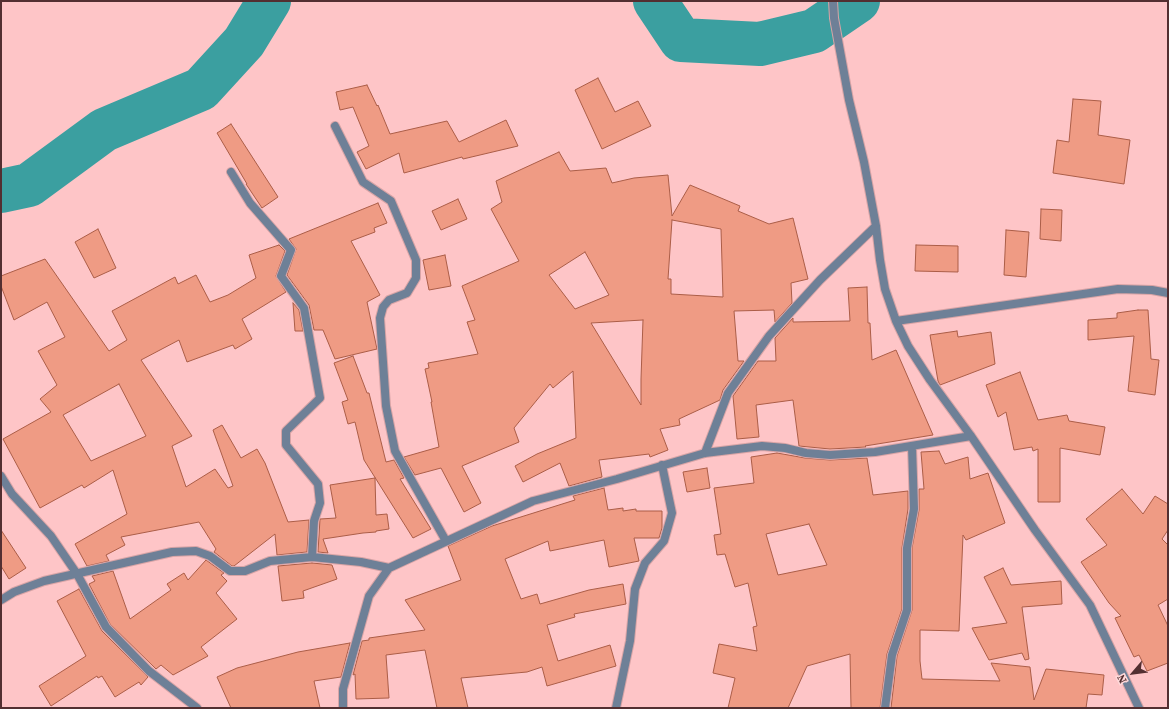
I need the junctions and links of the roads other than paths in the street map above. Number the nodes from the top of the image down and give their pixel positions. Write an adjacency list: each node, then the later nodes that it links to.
1 (833, 1): 4 (street)
2 (335, 126): 12 (street)
3 (231, 172): 13 (street)
4 (876, 226): 6 (street); 9 (street)
5 (1168, 293): 6 (street)
6 (896, 321): 7 (street)
7 (971, 436): 8 (street); 21 (street)
8 (912, 446): 9 (street); 20 (street)
9 (705, 453): 10 (street)
10 (662, 465): 12 (street); 19 (street)
11 (1, 476): 15 (street)
12 (446, 541): 14 (street)
13 (312, 557): 14 (street); 15 (street)
14 (389, 568): 18 (street)
15 (77, 574): 16 (street); 17 (street)
16 (1, 600)
17 (197, 708)
18 (342, 708)
19 (616, 708)
20 (885, 708)
21 (1138, 708)

